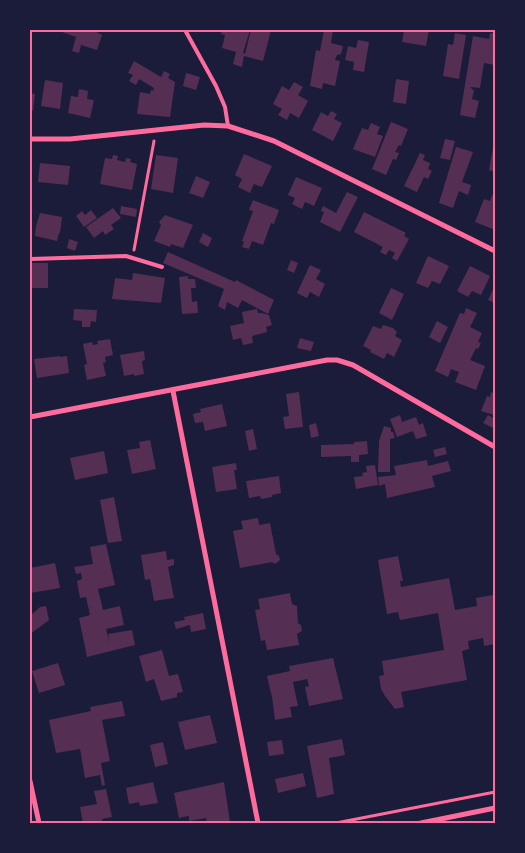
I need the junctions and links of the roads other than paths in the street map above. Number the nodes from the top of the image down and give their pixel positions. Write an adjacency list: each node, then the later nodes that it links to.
1 (185, 30): 2 (lane)
2 (228, 126): 3 (street); 4 (street)
3 (30, 139)
4 (495, 252)
5 (30, 260): 6 (lane)
6 (162, 268)
7 (173, 391): 8 (street); 9 (street); 13 (street)
8 (30, 417)
9 (495, 446)
10 (30, 781): 12 (street)
11 (495, 808): 14 (street)
12 (39, 823)
13 (258, 823)
14 (422, 823)

